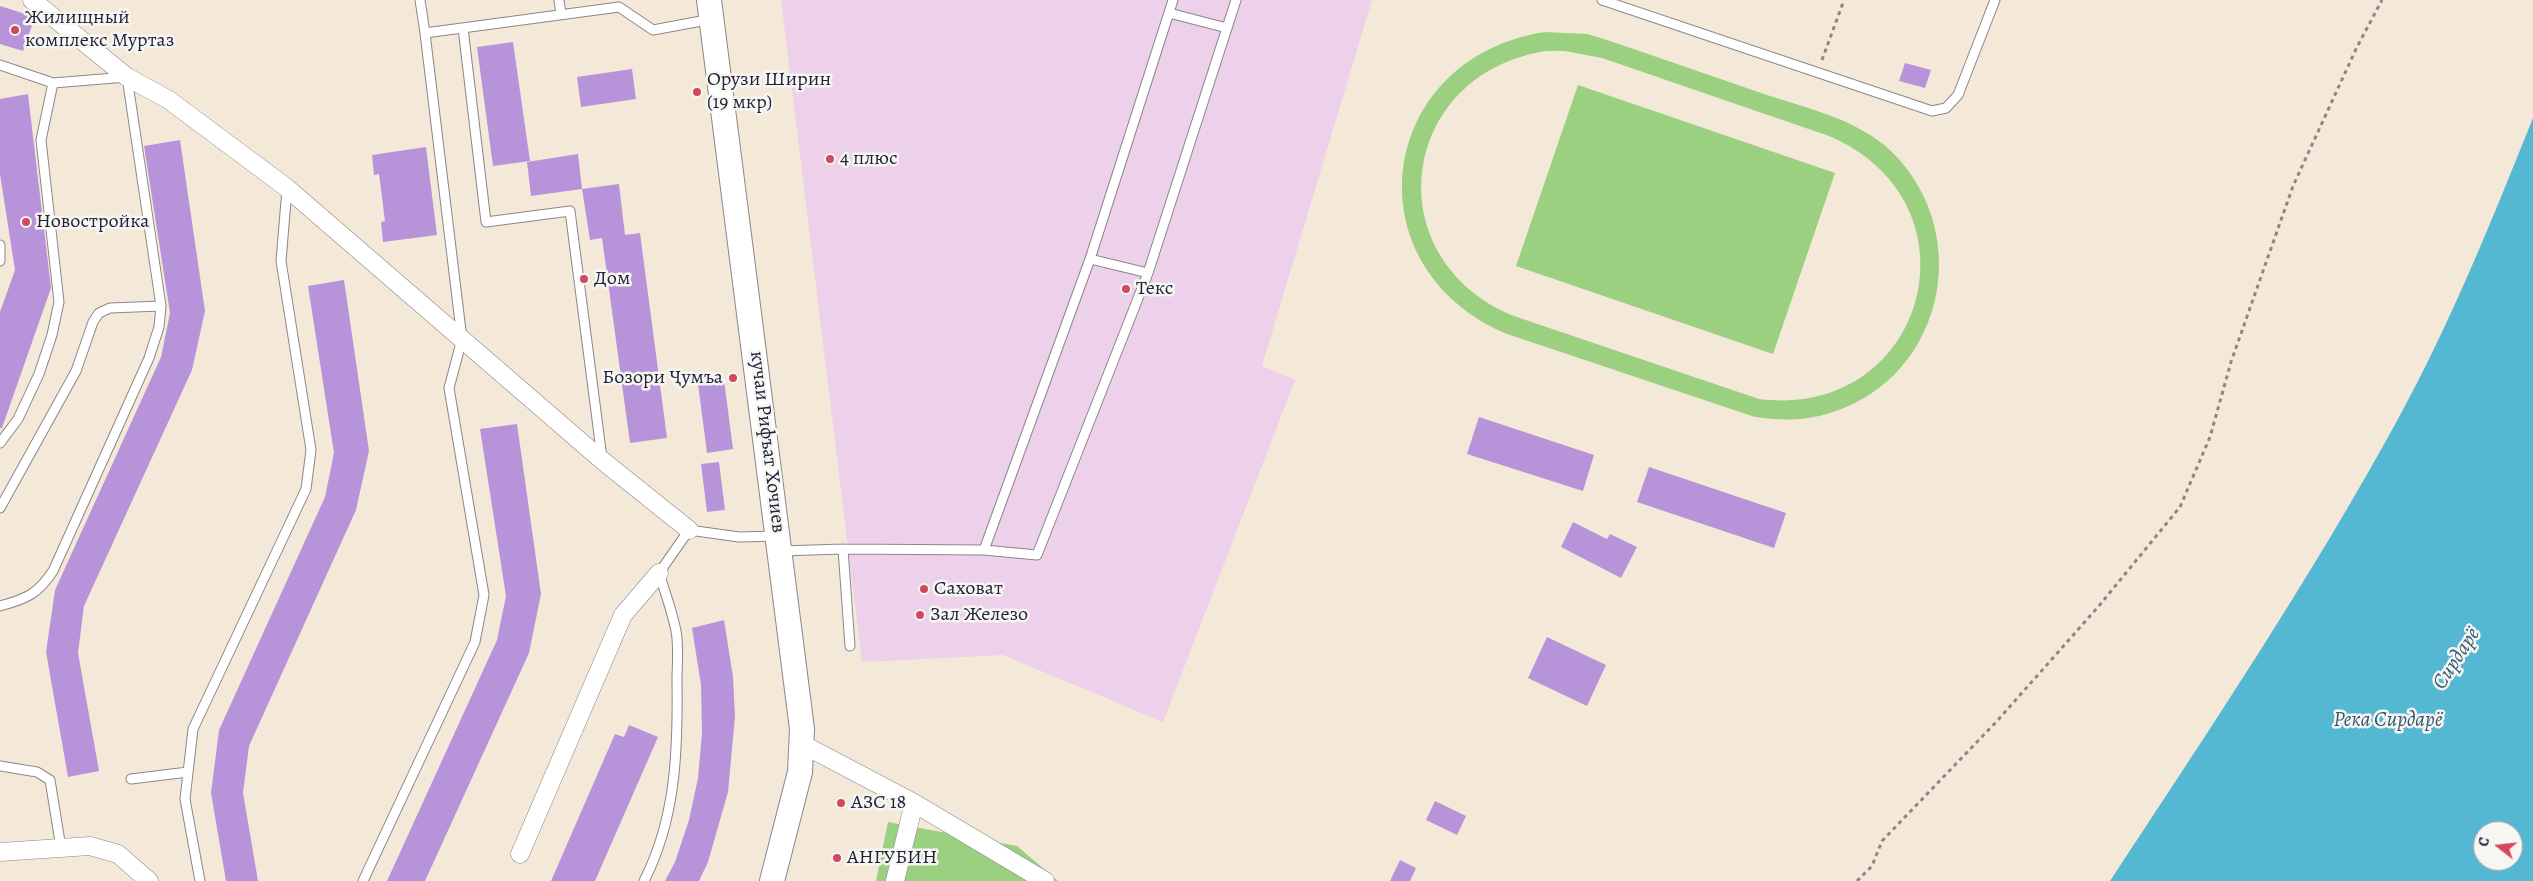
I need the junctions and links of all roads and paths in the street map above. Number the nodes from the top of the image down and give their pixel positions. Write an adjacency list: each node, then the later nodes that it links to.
1 (32, 0): 18 (street)
2 (420, 0): 15 (lane)
3 (559, 0): 12 (lane)
4 (1173, 0): 11 (lane)
5 (1236, 0): 14 (lane)
6 (1602, 0): 17 (lane)
7 (1844, 0): 17 (path)
8 (1995, 0): 17 (lane)
9 (2382, 0): 52 (path)
10 (710, 9): 12 (lane); 31 (main road, кучаи Рифъат Хочиев)
11 (1169, 13): 14 (lane); 22 (lane)
12 (561, 14): 13 (lane)
13 (463, 28): 15 (lane); 28 (lane)
14 (1227, 28): 24 (lane)
15 (425, 33): 26 (lane)
16 (0, 65): 19 (lane)
17 (1817, 74)
18 (127, 77): 19 (lane); 20 (street); 25 (lane)
19 (53, 83): 27 (lane)
20 (287, 188): 26 (street); 39 (lane)
21 (0, 245): 23 (lane)
22 (1090, 259): 24 (lane); 33 (lane)
23 (0, 261)
24 (1148, 273): 33 (lane)
25 (161, 306): 29 (lane); 35 (lane)
26 (462, 339): 28 (street); 47 (lane)
27 (0, 443)
28 (603, 461): 30 (street)
29 (0, 508)
30 (689, 530): 31 (lane); 34 (lane)
31 (780, 544): 32 (lane); 37 (main road, кучаи Рифъат Хочиев)
32 (843, 549): 33 (lane); 36 (lane)
33 (984, 550)
34 (659, 573): 44 (street); 48 (lane)
35 (0, 606)
36 (850, 646)
37 (802, 744): 41 (street); 49 (main road, кучаи Рифъат Хочиев)
38 (0, 766): 42 (lane)
39 (188, 772): 40 (lane); 46 (lane)
40 (130, 779)
41 (914, 803): 50 (street); 51 (street)
42 (61, 848): 43 (street); 45 (street)
43 (0, 852)
44 (520, 854)
45 (149, 881)
46 (200, 881)
47 (363, 881)
48 (644, 881)
49 (772, 881)
50 (895, 881)
51 (1045, 881)
52 (1857, 881)

